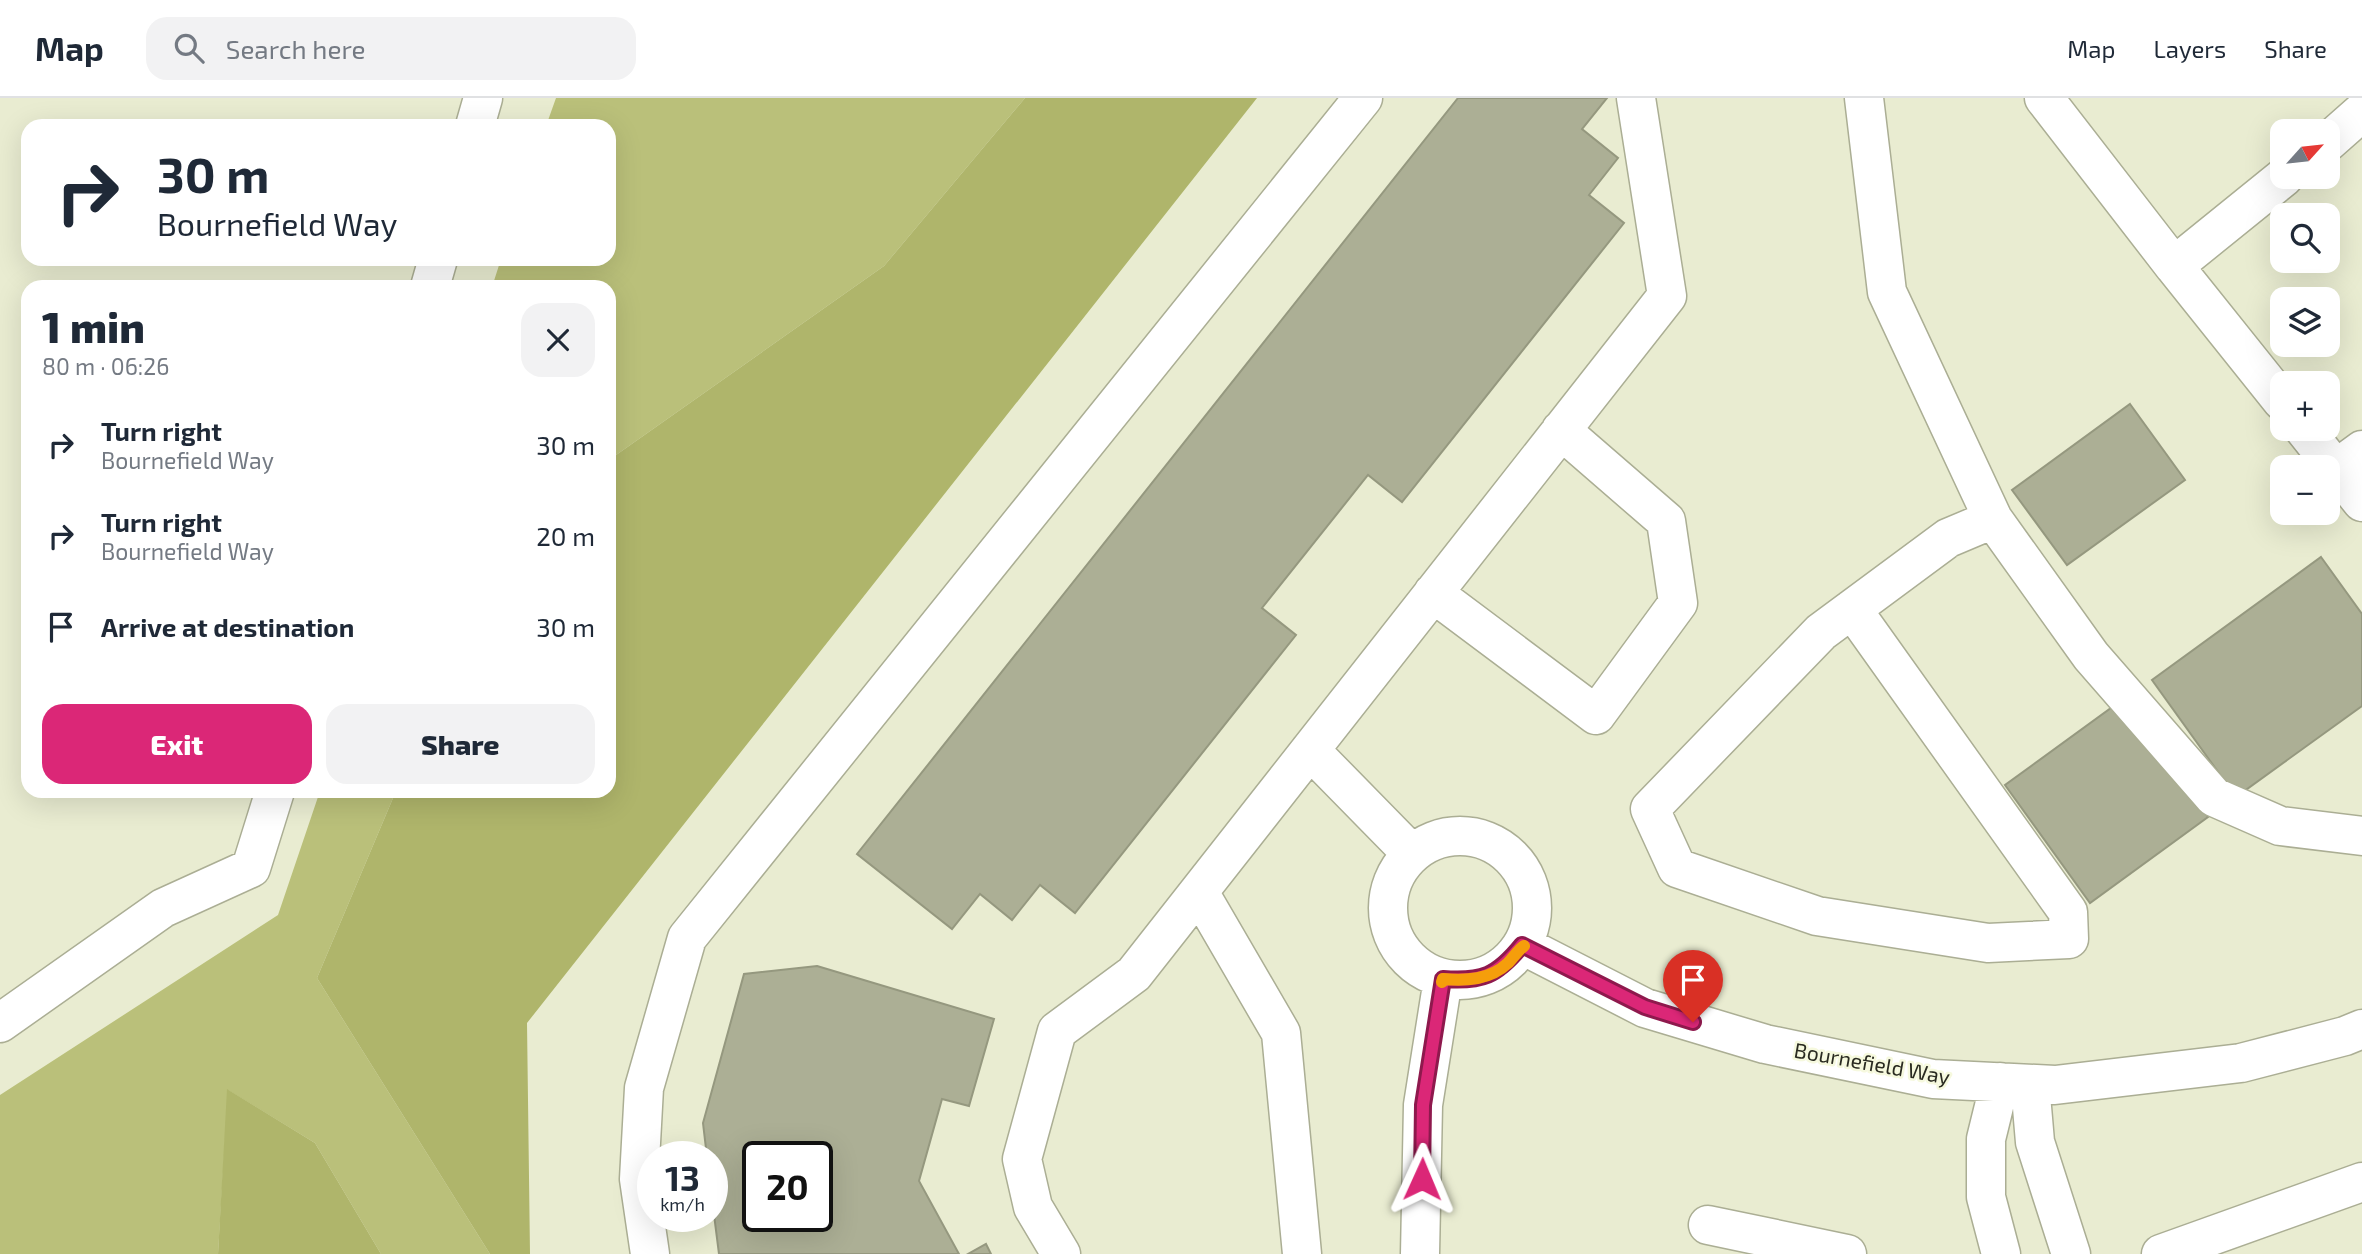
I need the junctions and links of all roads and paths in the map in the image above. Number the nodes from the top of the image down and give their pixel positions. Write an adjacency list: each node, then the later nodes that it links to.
1 (483, 98): 7 (street)
2 (1363, 98): 31 (street)
3 (1636, 98): 12 (street)
4 (1864, 98): 16 (street)
5 (2044, 98): 10 (street)
6 (2362, 112): 8 (street)
7 (477, 119)
8 (2340, 131)
9 (2270, 188): 10 (street)
10 (2174, 266): 11 (street)
11 (2270, 386)
12 (1561, 430): 17 (street); 17 (street)
13 (2321, 441): 14 (street)
14 (2349, 460): 15 (street)
15 (2362, 502)
16 (1993, 519): 18 (street); 21 (street)
17 (1433, 593): 19 (street)
18 (1852, 609): 18 (street)
19 (1310, 750): 22 (street); 23 (street)
20 (273, 798): 26 (street)
21 (2362, 836)
22 (1412, 854): 24 (street); 25 (street)
23 (1199, 892): 32 (street); 33 (street)
24 (1522, 945): 25 (street); 28 (street, Bournefield Way)
25 (1443, 979): 34 (street)
26 (0, 1023)
27 (2362, 1029): 28 (street, Bournefield Way)
28 (2015, 1083): 36 (street); 37 (street)
29 (2362, 1182): 38 (street)
30 (1708, 1224): 35 (street)
31 (650, 1254)
32 (1060, 1254)
33 (1301, 1254)
34 (1420, 1254)
35 (1847, 1254)
36 (2001, 1254)
37 (2071, 1254)
38 (2161, 1254)

